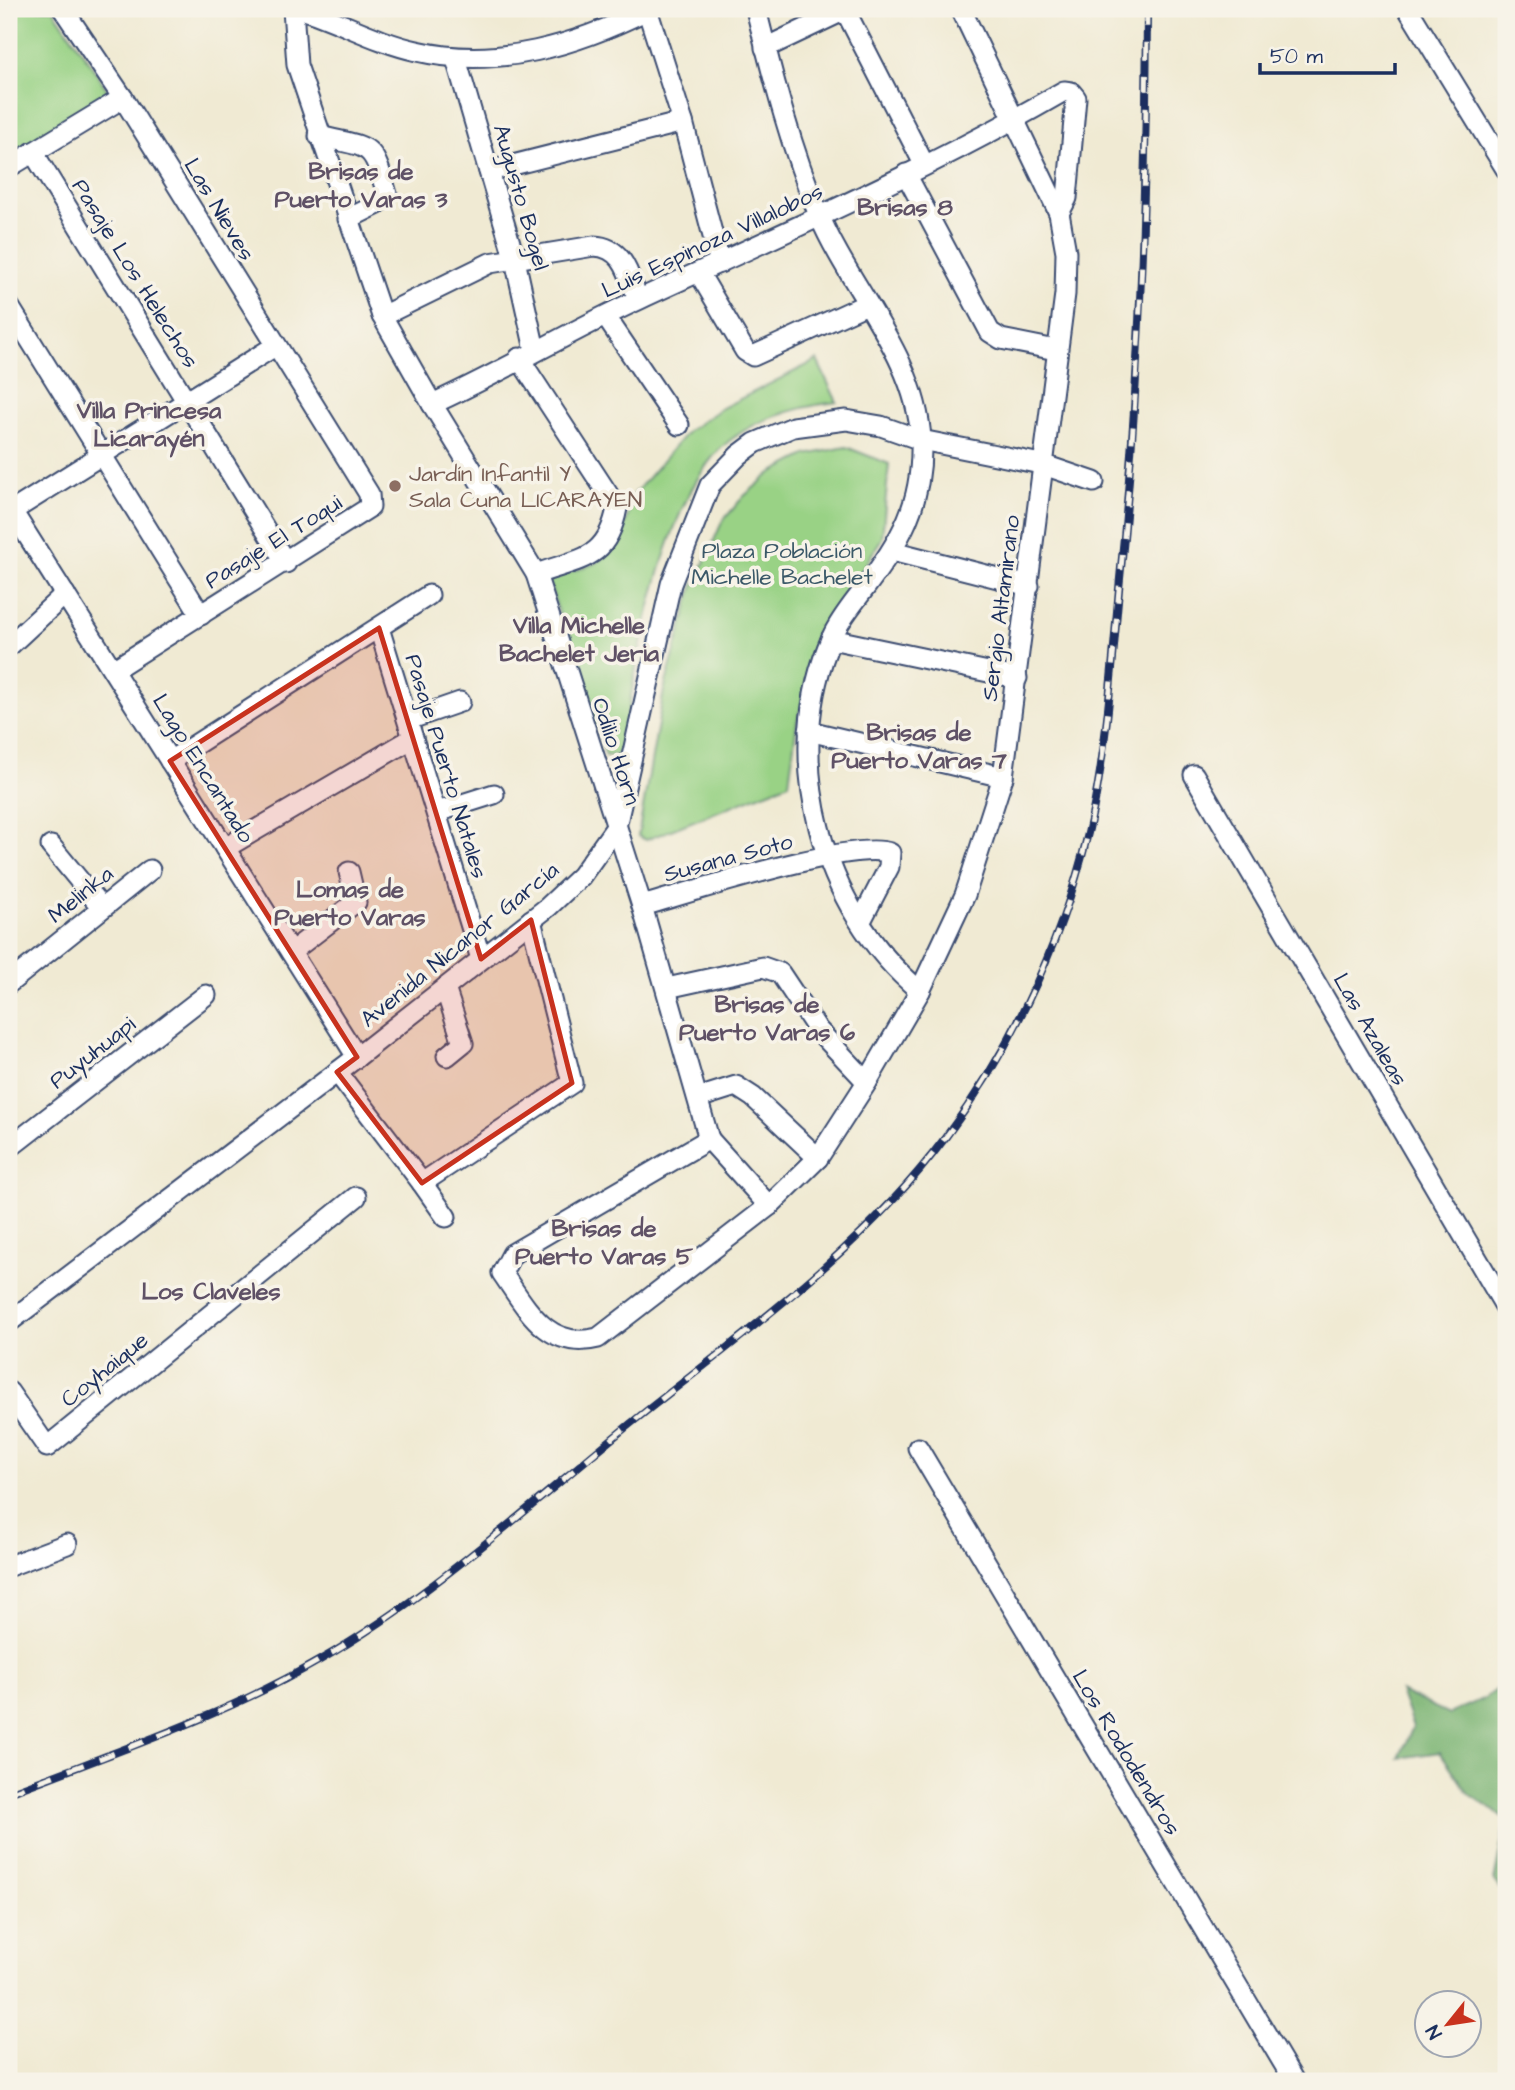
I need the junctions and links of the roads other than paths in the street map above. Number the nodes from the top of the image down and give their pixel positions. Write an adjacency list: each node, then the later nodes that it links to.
1 (63, 9): 10 (street, Las Nieves)
2 (293, 9): 13 (street, Odilio Horn)
3 (301, 9): 9 (street)
4 (647, 9): 9 (street); 12 (street)
5 (756, 9): 8 (street)
6 (961, 9): 11 (street, Sergio Altamirano)
7 (1408, 9): 17 (street)
8 (765, 48): 15 (street); 21 (street)
9 (456, 59): 18 (street, Augusto Bogel)
10 (123, 98): 14 (street); 31 (street, Las Nieves)
11 (1013, 121): 15 (street, Luis Espinoza Villalobos); 20 (street, Sergio Altamirano); 20 (street, Luis Espinoza Villalobos)
12 (683, 122): 18 (street); 24 (street)
13 (320, 136): 22 (street, Odilio Horn); 22 (street)
14 (33, 152): 16 (street); 34 (street, Pasaje Los Helechos)
15 (924, 164): 19 (street, Luis Espinoza Villalobos)
16 (9, 167)
17 (1506, 169)
18 (489, 171): 23 (street, Augusto Bogel)
19 (906, 174): 21 (street, Luis Espinoza Villalobos); 32 (street)
20 (1059, 213): 32 (street, Sergio Altamirano)
21 (820, 217): 24 (street, Luis Espinoza Villalobos); 27 (street)
22 (348, 219): 29 (street, Odilio Horn)
23 (515, 260): 26 (street); 29 (street); 33 (street, Augusto Bogel)
24 (720, 263): 25 (street, Luis Espinoza Villalobos)
25 (699, 273): 26 (street, Luis Espinoza Villalobos); 27 (street)
26 (638, 299): 30 (street, Luis Espinoza Villalobos)
27 (867, 304): 37 (street)
28 (9, 306): 38 (street)
29 (382, 316): 35 (street, Odilio Horn)
30 (606, 317): 33 (street, Luis Espinoza Villalobos); 36 (street)
31 (275, 346): 34 (street); 43 (street, Pasaje El Toqui)
32 (1056, 350): 39 (street, Sergio Altamirano)
33 (527, 354): 35 (street, Luis Espinoza Villalobos); 44 (street)
34 (186, 401): 38 (street); 43 (street, Pasaje Los Helechos)
35 (432, 404): 44 (street, Odilio Horn)
36 (679, 425)
37 (920, 440): 39 (street, Avenida Nicanor García); 42 (street); 58 (street, Avenida Nicanor García)
38 (102, 454): 41 (street); 48 (street)
39 (1041, 464): 40 (street, Avenida Nicanor García); 45 (street, Sergio Altamirano)
40 (1094, 482)
41 (10, 510): 46 (street, Lago Encantado)
42 (892, 551): 45 (street); 50 (street)
43 (286, 563): 48 (street, Pasaje El Toqui)
44 (536, 574): 59 (street, Odilio Horn)
45 (1029, 586): 53 (street, Sergio Altamirano)
46 (65, 594): 51 (street); 52 (street, Lago Encantado)
47 (429, 595): 49 (street)
48 (201, 615): 52 (street, Pasaje El Toqui)
49 (379, 628): 55 (street, Pasaje Puerto Natales); 57 (street)
50 (831, 639): 53 (street); 56 (street)
51 (9, 646)
52 (113, 670): 57 (street, Lago Encantado)
53 (1017, 678): 61 (street, Sergio Altamirano)
54 (460, 702): 55 (street)
55 (410, 729): 63 (street, Pasaje Puerto Natales); 66 (street)
56 (809, 731): 61 (street); 67 (street)
57 (170, 761): 66 (street, Lago Encantado)
58 (630, 762): 59 (street); 64 (street, Avenida Nicanor García)
59 (597, 768): 64 (street, Odilio Horn)
60 (1194, 775): 93 (street, Las Azaleas)
61 (1003, 777): 79 (street, Sergio Altamirano)
62 (494, 794): 63 (street)
63 (437, 812): 75 (street, Pasaje Puerto Natales)
64 (616, 827): 70 (street, Odilio Horn); 72 (street, Avenida Nicanor García)
65 (51, 846): 71 (street)
66 (225, 848): 74 (street, Lago Encantado)
67 (826, 856): 70 (street, Susana Soto); 73 (street); 73 (street, Susana Soto)
68 (150, 870): 71 (street, Melinka)
69 (349, 872): 74 (street)
70 (642, 906): 78 (street, Odilio Horn)
71 (102, 908): 76 (street, Melinka)
72 (531, 920): 75 (street, Avenida Nicanor García); 89 (street)
73 (861, 921): 79 (street)
74 (291, 952): 82 (street, Lago Encantado)
75 (481, 959): 77 (street, Avenida Nicanor García)
76 (9, 983)
77 (445, 988): 81 (street); 82 (street, Avenida Nicanor García)
78 (667, 988): 84 (street); 85 (street, Odilio Horn)
79 (920, 991): 84 (street, Sergio Altamirano)
80 (206, 995): 87 (street, Puyuhuapi)
81 (447, 1056)
82 (357, 1057): 83 (street, Avenida Nicanor García)
83 (337, 1072): 89 (street); 94 (street, Avenida Nicanor García)
84 (867, 1082): 88 (street, Sergio Altamirano)
85 (698, 1098): 86 (street, Odilio Horn); 88 (street)
86 (709, 1139): 91 (street); 91 (street, Sergio Altamirano)
87 (9, 1148)
88 (818, 1158): 91 (street, Sergio Altamirano)
89 (422, 1183): 92 (street)
90 (356, 1197): 95 (street, Coyhaique)
91 (769, 1206)
92 (446, 1217)
93 (1506, 1308)
94 (9, 1322)
95 (9, 1392)
96 (918, 1448): 99 (street, Los Rododendros)
97 (67, 1544): 98 (street)
98 (9, 1566)
99 (1294, 2081)

